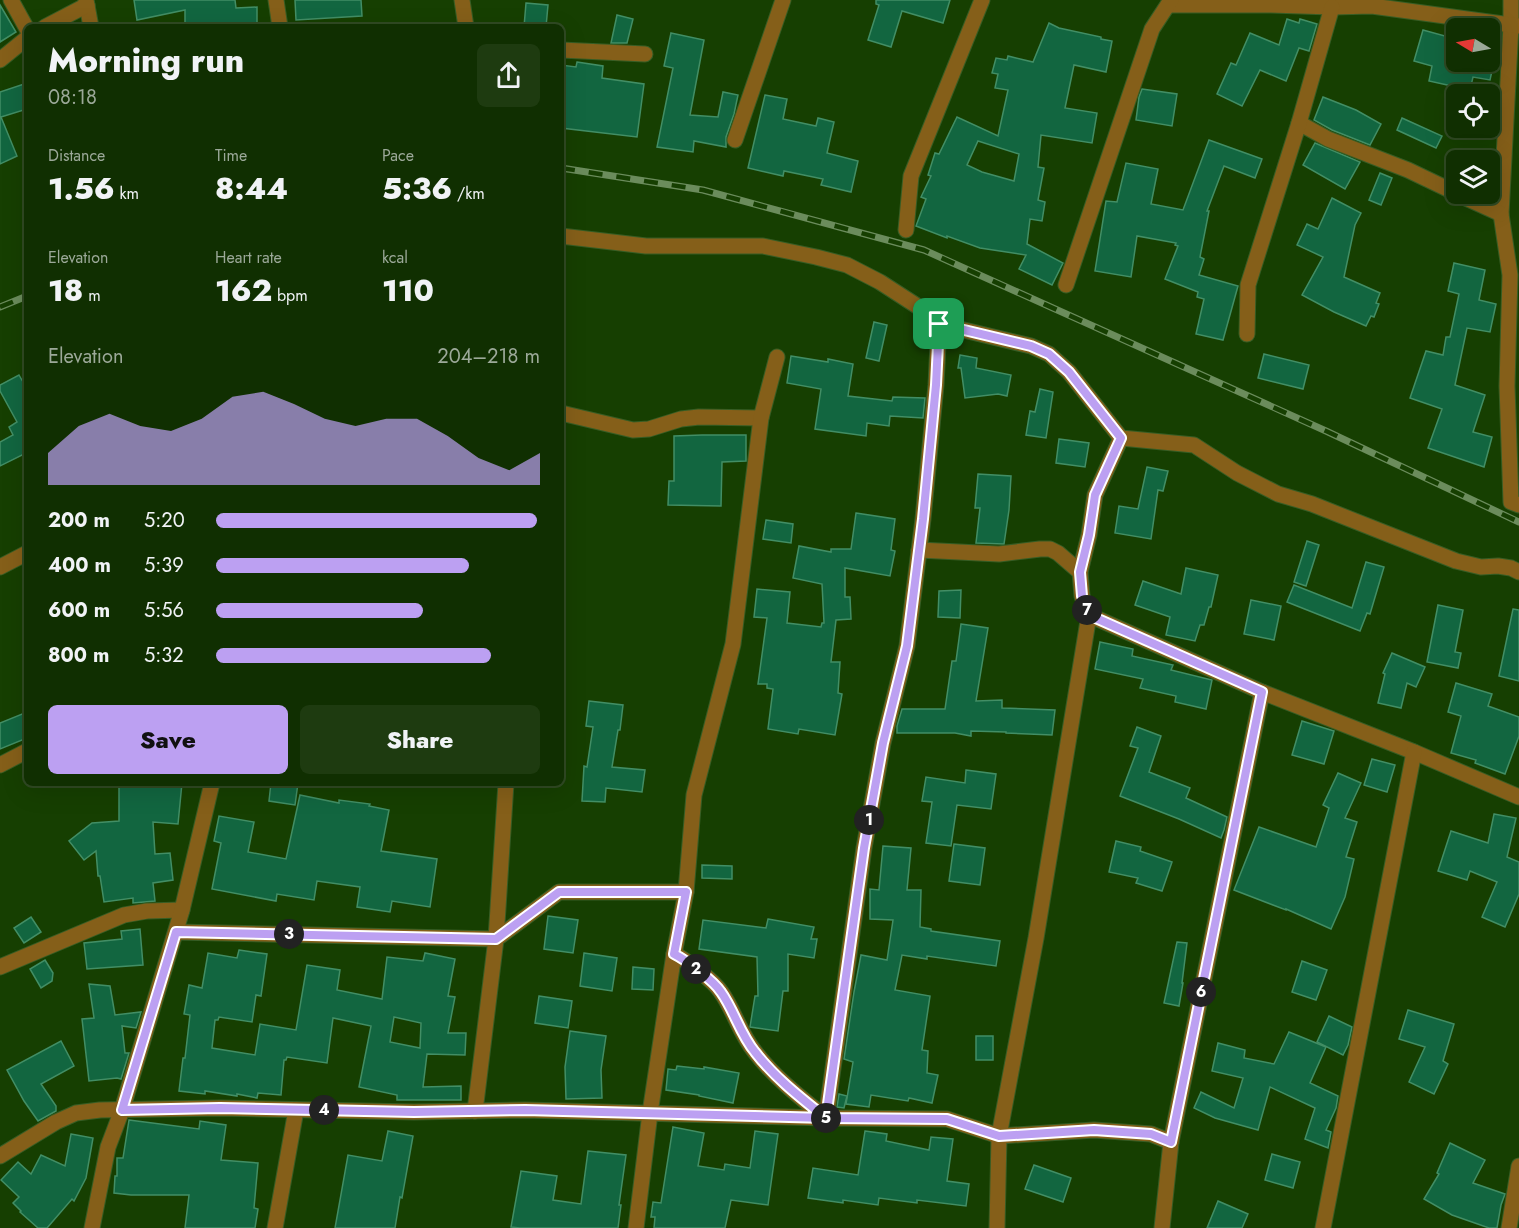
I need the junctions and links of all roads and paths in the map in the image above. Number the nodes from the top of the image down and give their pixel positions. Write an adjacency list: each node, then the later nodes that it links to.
1 (10, 0): 12 (street)
2 (276, 0): 15 (street)
3 (462, 0): 16 (street)
4 (783, 0): 23 (street)
5 (982, 0): 27 (street)
6 (1511, 0): 17 (street)
7 (87, 3): 13 (street); 14 (street)
8 (1170, 3): 9 (street); 30 (street)
9 (1187, 3): 11 (street)
10 (1373, 3): 11 (street); 17 (street)
11 (1332, 7): 22 (street)
12 (24, 24)
13 (50, 24)
14 (90, 24)
15 (280, 24)
16 (466, 24)
17 (1515, 25): 26 (street)
18 (24, 40): 21 (street)
19 (564, 50): 20 (street)
20 (645, 54)
21 (0, 60)
22 (1299, 123): 24 (street); 32 (street)
23 (735, 140)
24 (1446, 188)
25 (1480, 204): 26 (street)
26 (1501, 214): 29 (street)
27 (906, 230)
28 (564, 236): 31 (street)
29 (1514, 274): 37 (street)
30 (1066, 285)
31 (939, 324): 36 (street); 38 (street)
32 (1247, 334)
33 (777, 357): 35 (street)
34 (564, 414): 35 (street)
35 (761, 417): 51 (street)
36 (1121, 438): 41 (street); 42 (street)
37 (1519, 505)
38 (919, 550): 41 (street); 61 (street)
39 (24, 555): 40 (street)
40 (0, 567)
41 (1080, 572): 43 (street)
42 (1519, 572)
43 (1089, 615): 44 (street); 62 (street)
44 (1262, 692): 45 (street); 63 (street)
45 (1414, 752): 50 (street); 71 (street)
46 (24, 753): 47 (street)
47 (0, 765)
48 (211, 786): 52 (street)
49 (506, 786): 54 (street)
50 (1519, 796)
51 (686, 892): 54 (street); 55 (street)
52 (182, 910): 53 (street); 56 (street)
53 (176, 932): 54 (street); 57 (street)
54 (496, 939): 59 (street)
55 (674, 954): 60 (street); 61 (street)
56 (0, 967)
57 (122, 1110): 58 (street); 64 (street); 66 (street)
58 (296, 1110): 59 (street); 67 (street)
59 (475, 1111): 60 (street)
60 (650, 1113): 61 (street); 68 (street)
61 (826, 1118): 62 (street)
62 (999, 1136): 63 (street); 69 (street)
63 (1171, 1142): 70 (street)
64 (0, 1156)
65 (1519, 1166): 72 (street)
66 (92, 1228)
67 (275, 1228)
68 (636, 1228)
69 (997, 1228)
70 (1162, 1228)
71 (1323, 1228)
72 (1509, 1228)

